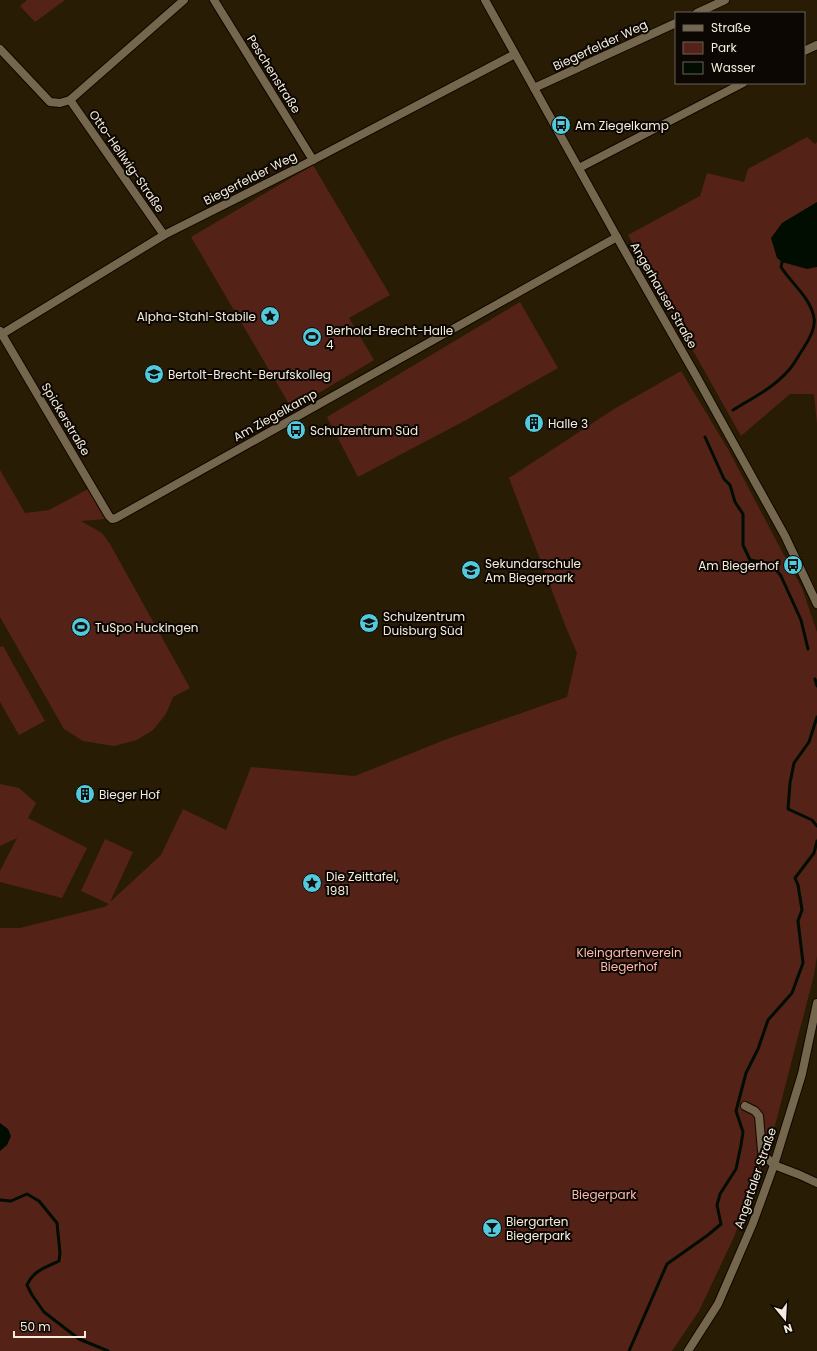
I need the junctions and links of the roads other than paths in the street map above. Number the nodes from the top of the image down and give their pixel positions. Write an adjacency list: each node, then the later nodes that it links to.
1 (184, 0): 13 (street)
2 (214, 0): 14 (street, Peschenstraße)
3 (485, 0): 10 (street, Angerhauser Straße)
4 (725, 0): 5 (street)
5 (699, 12)
6 (675, 23): 12 (street, Biegerfelder Weg)
7 (817, 45): 9 (street)
8 (0, 49): 13 (street)
9 (805, 51)
10 (515, 54): 12 (street, Angerhauser Straße); 14 (street, Biegerfelder Weg)
11 (741, 84): 15 (street)
12 (534, 88): 15 (street, Angerhauser Straße)
13 (70, 100): 16 (street, Otto-Hellwig-Straße)
14 (313, 160): 16 (street, Biegerfelder Weg)
15 (579, 168): 17 (street, Angerhauser Straße)
16 (164, 235): 18 (street, Biegerfelder Weg)
17 (617, 237): 19 (street, Am Ziegelkamp); 20 (street, Angerhauser Straße)
18 (1, 332): 19 (street, Spickerstraße)
19 (112, 519)
20 (817, 604)
21 (817, 1003): 23 (street, Angertaler Straße)
22 (745, 1106): 23 (street)
23 (774, 1165): 24 (street); 25 (street, Angertaler Straße)
24 (817, 1183)
25 (688, 1351)

